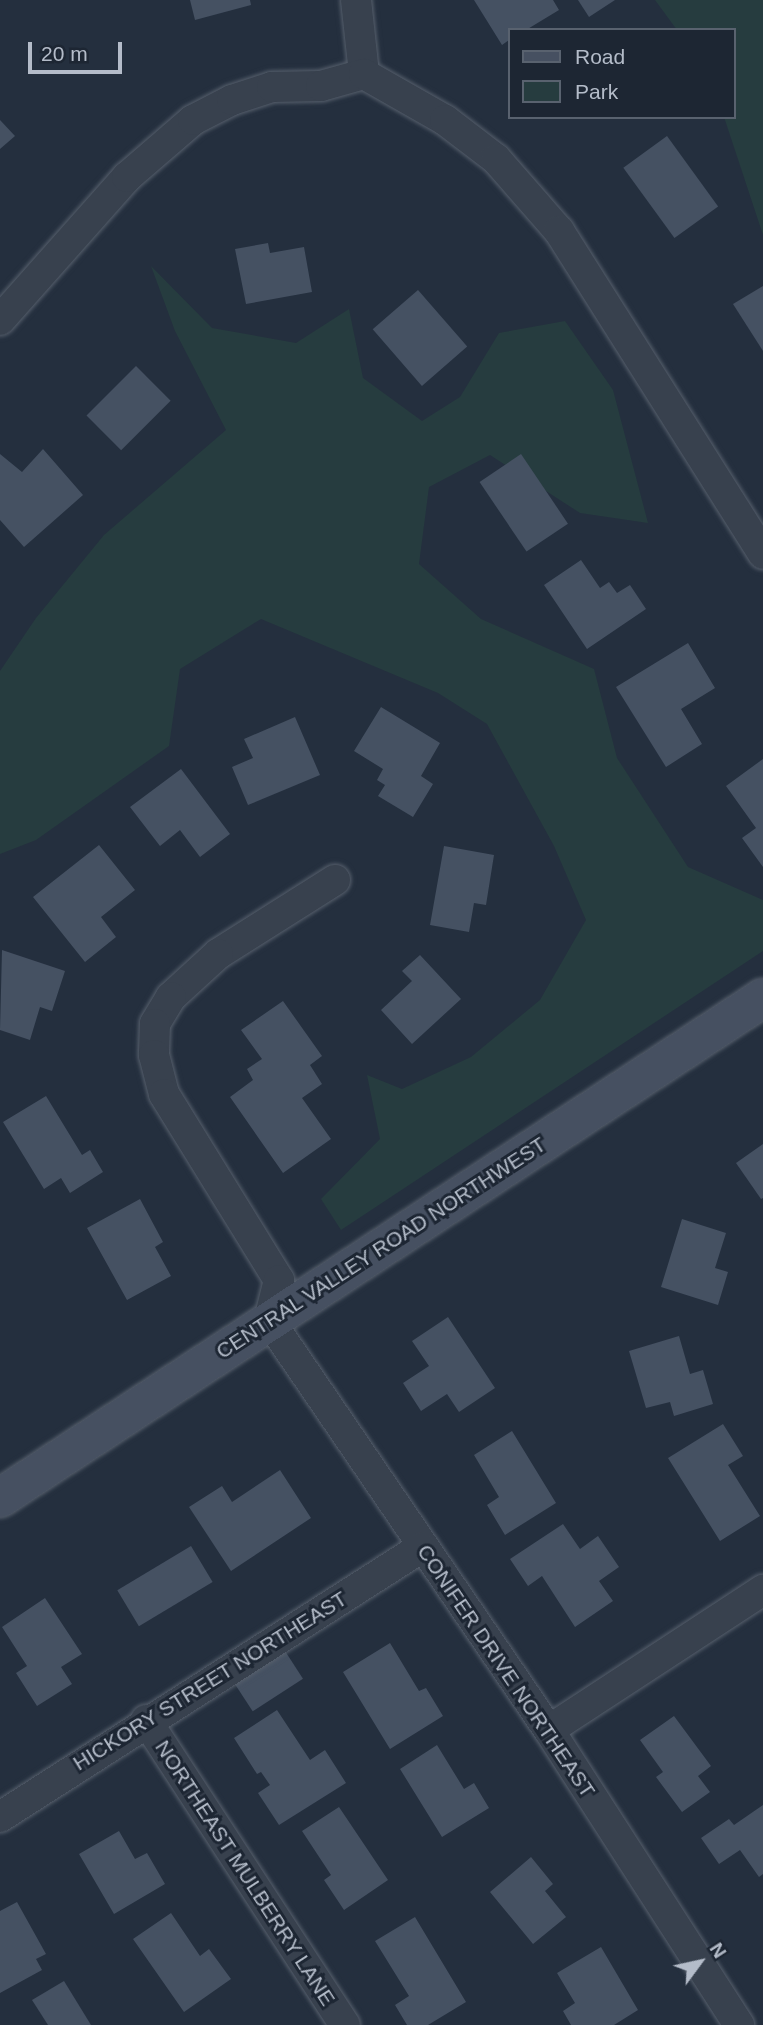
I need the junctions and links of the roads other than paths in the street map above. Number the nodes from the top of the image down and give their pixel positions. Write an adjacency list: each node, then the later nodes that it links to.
1 (356, 0): 2 (street)
2 (364, 74): 3 (street); 4 (street)
3 (0, 320)
4 (763, 554)
5 (335, 880): 7 (street)
6 (763, 998): 7 (main road, CENTRAL VALLEY ROAD NORTHWEST)
7 (269, 1320): 8 (main road, CENTRAL VALLEY ROAD NORTHWEST); 9 (street, CONIFER DRIVE NORTHEAST)
8 (0, 1498)
9 (421, 1548): 11 (street, HICKORY STREET NORTHEAST); 12 (street, CONIFER DRIVE NORTHEAST)
10 (763, 1590): 12 (street)
11 (146, 1720): 13 (street, HICKORY STREET NORTHEAST); 14 (street, NORTHEAST MULBERRY LANE)
12 (549, 1730): 15 (street, CONIFER DRIVE NORTHEAST)
13 (0, 1817)
14 (345, 2025)
15 (739, 2025)

